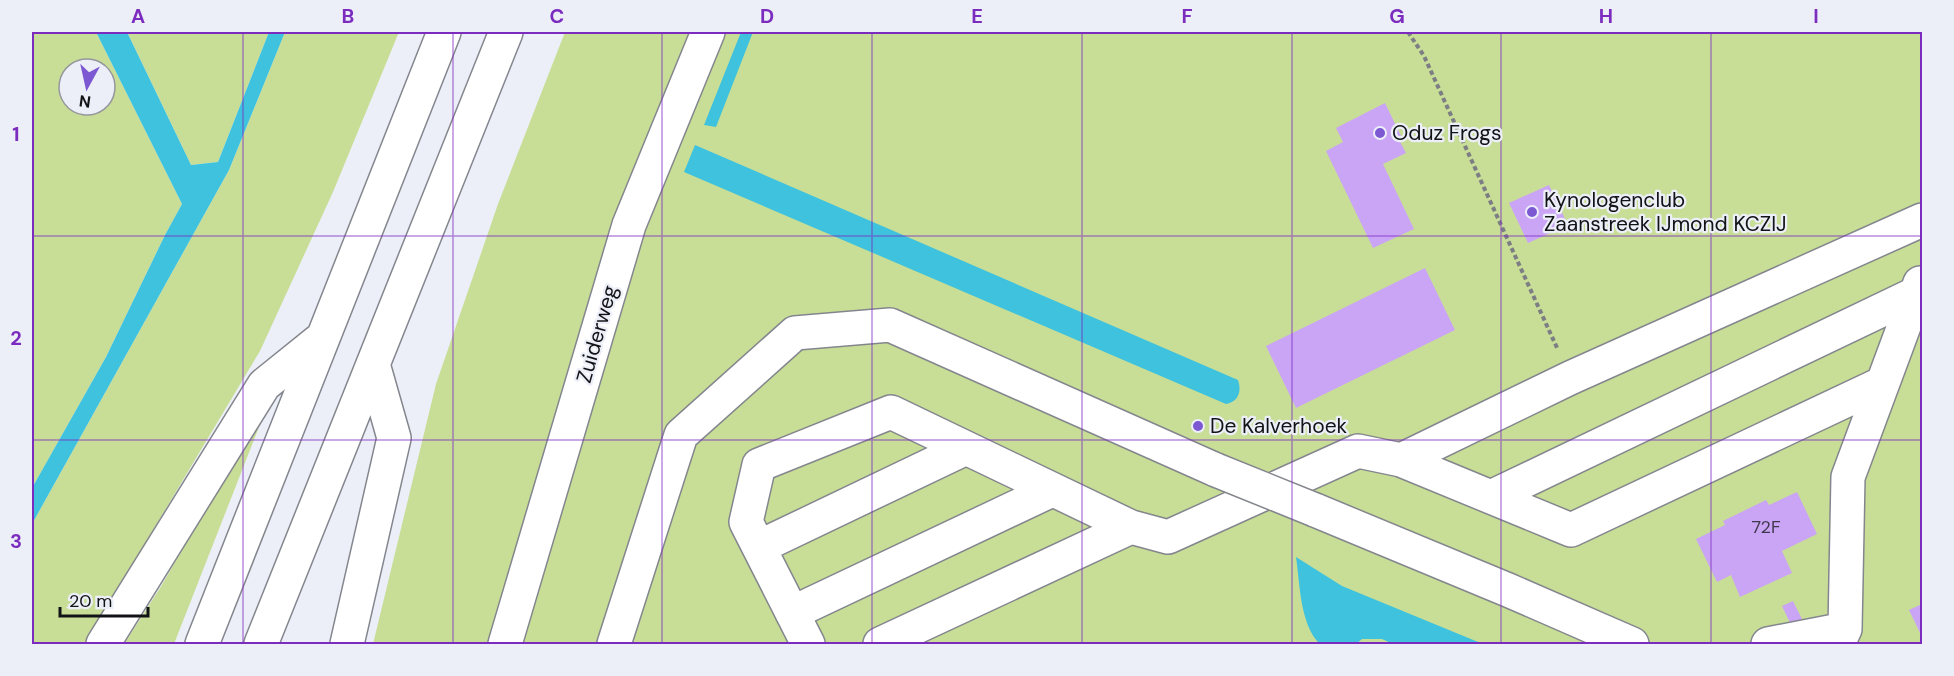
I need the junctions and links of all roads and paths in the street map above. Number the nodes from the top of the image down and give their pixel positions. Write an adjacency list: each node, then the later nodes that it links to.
1 (444, 32): 7 (main road)
2 (506, 32): 8 (main road)
3 (708, 32): 23 (main road, Zuiderweg)
4 (1408, 32): 9 (path)
5 (1923, 220): 9 (main road)
6 (1920, 285): 10 (main road); 14 (main road)
7 (322, 338): 19 (main road); 20 (main road)
8 (373, 364): 21 (main road); 22 (main road)
9 (1570, 378): 12 (main road)
10 (1883, 383): 14 (main road); 18 (main road)
11 (964, 449): 13 (main road); 16 (main road); 16 (main road)
12 (1401, 460): 14 (main road); 15 (main road)
13 (1052, 490): 15 (main road); 17 (main road)
14 (1491, 497)
15 (1131, 527): 26 (main road)
16 (759, 547): 17 (main road)
17 (792, 613): 25 (main road)
18 (1842, 637): 28 (main road)
19 (103, 645)
20 (202, 645)
21 (261, 645)
22 (347, 645)
23 (505, 645)
24 (614, 645): 27 (main road, bridge)
25 (808, 645)
26 (880, 645)
27 (1632, 645)
28 (1768, 645)

